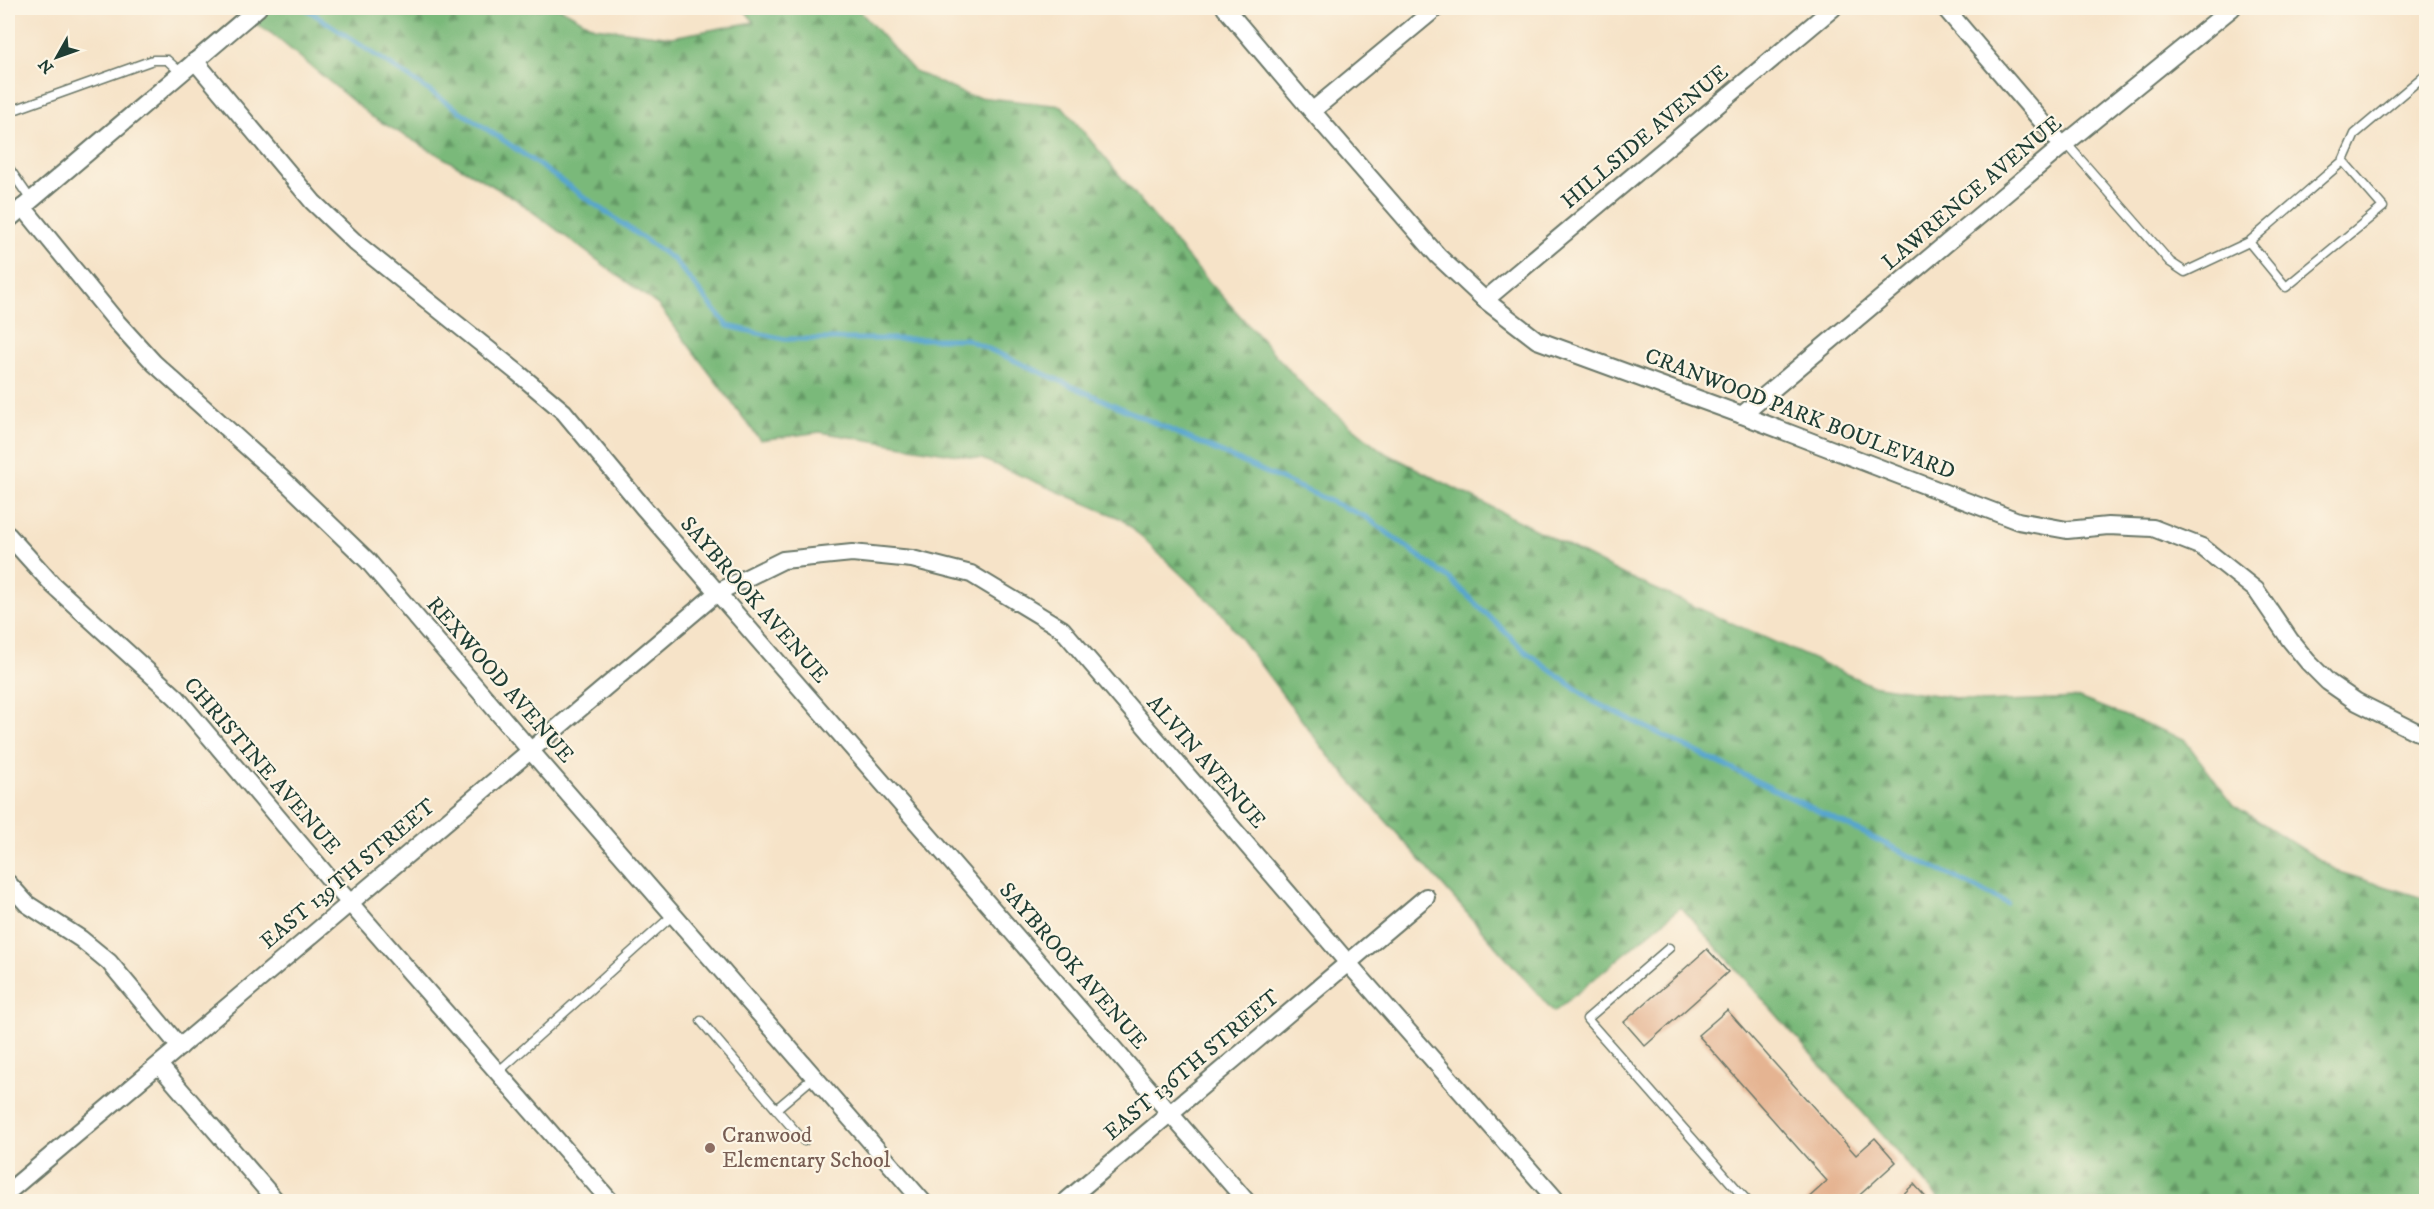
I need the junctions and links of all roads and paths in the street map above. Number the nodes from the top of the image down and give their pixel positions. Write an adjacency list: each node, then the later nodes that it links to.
1 (258, 8): 7 (street)
2 (1226, 8): 10 (street, CRANWOOD PARK BOULEVARD)
3 (1436, 8): 10 (street)
4 (1833, 8): 18 (street, HILLSIDE AVENUE)
5 (1945, 8): 12 (street)
6 (2232, 8): 12 (street, LAWRENCE AVENUE)
7 (195, 61): 8 (street); 21 (street, SAYBROOK AVENUE)
8 (181, 72): 11 (lane); 15 (street)
9 (2427, 74): 13 (lane)
10 (1312, 111): 18 (street, CRANWOOD PARK BOULEVARD)
11 (8, 112)
12 (2064, 145): 17 (lane); 19 (street, LAWRENCE AVENUE)
13 (2343, 161): 17 (lane); 17 (lane)
14 (8, 167): 15 (lane)
15 (27, 203): 16 (street); 23 (street, REXWOOD AVENUE)
16 (8, 220)
17 (2249, 242)
18 (1485, 300): 19 (street, CRANWOOD PARK BOULEVARD)
19 (1743, 415): 22 (street, CRANWOOD PARK BOULEVARD)
20 (8, 535): 26 (street, CHRISTINE AVENUE)
21 (718, 592): 23 (street, EAST 139TH STREET); 29 (street, ALVIN AVENUE); 36 (street, SAYBROOK AVENUE)
22 (2427, 734)
23 (530, 750): 26 (street, EAST 139TH STREET); 27 (street, REXWOOD AVENUE)
24 (8, 883): 31 (street)
25 (1426, 897): 29 (street, EAST 136TH STREET)
26 (349, 902): 31 (street, EAST 139TH STREET); 33 (street, CHRISTINE AVENUE)
27 (673, 915): 33 (lane); 34 (street, REXWOOD AVENUE)
28 (1669, 948): 45 (lane)
29 (1348, 963): 36 (street, EAST 136TH STREET); 44 (street, ALVIN AVENUE)
30 (701, 1021): 35 (lane)
31 (180, 1047): 32 (street, EAST 139TH STREET)
32 (159, 1065): 38 (street, EAST 139TH STREET); 39 (street)
33 (498, 1072): 40 (street, CHRISTINE AVENUE)
34 (814, 1077): 35 (lane); 41 (street, REXWOOD AVENUE)
35 (776, 1109): 37 (lane)
36 (1170, 1112): 42 (street, EAST 136TH STREET); 43 (street, SAYBROOK AVENUE)
37 (804, 1141)
38 (8, 1192)
39 (277, 1202)
40 (611, 1202)
41 (922, 1202)
42 (1065, 1202)
43 (1247, 1202)
44 (1558, 1202)
45 (1748, 1202)

